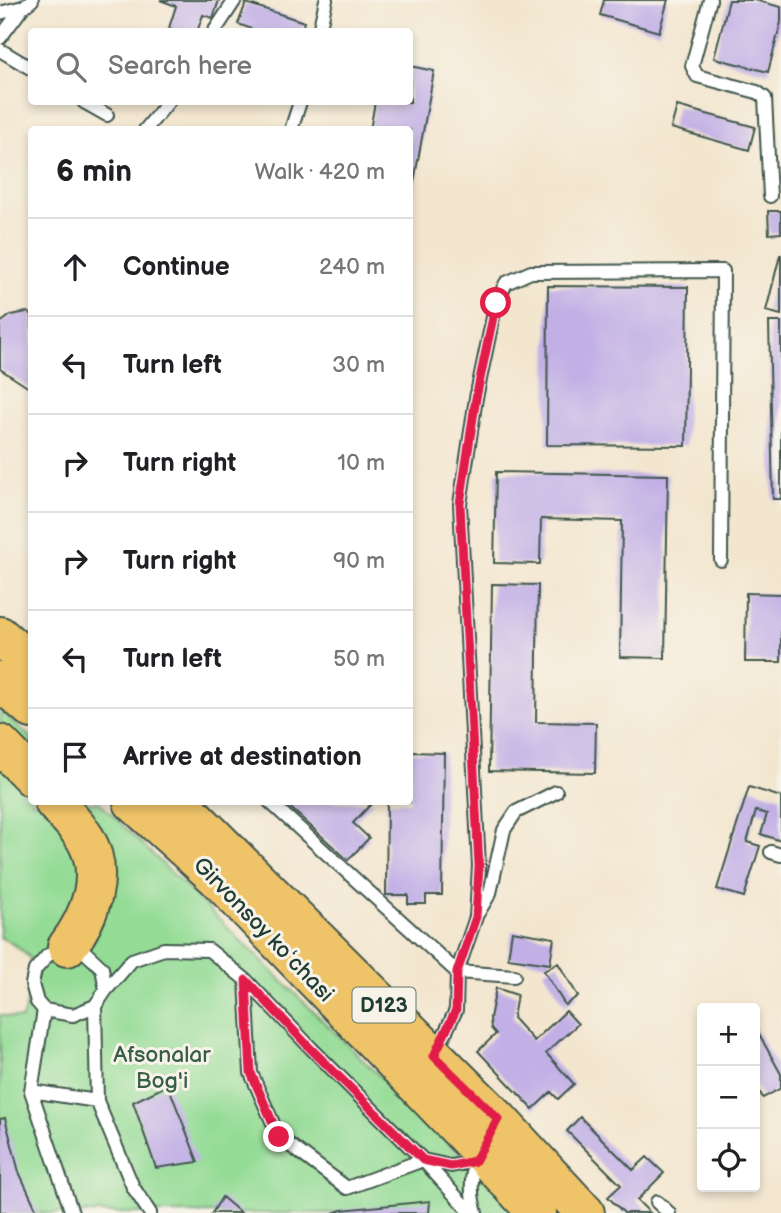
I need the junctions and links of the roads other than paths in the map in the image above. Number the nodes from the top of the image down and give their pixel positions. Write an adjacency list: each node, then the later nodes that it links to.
1 (235, 0): 6 (lane)
2 (326, 0): 7 (lane)
3 (710, 0): 17 (lane)
4 (27, 4): 5 (lane); 8 (lane)
5 (0, 13)
6 (217, 28)
7 (320, 28)
8 (0, 38)
9 (0, 50): 10 (lane)
10 (28, 67)
11 (89, 105): 14 (lane)
12 (166, 105): 15 (lane)
13 (299, 105): 16 (lane)
14 (107, 116)
15 (148, 126)
16 (292, 126)
17 (770, 196)
18 (721, 560): 30 (lane)
19 (0, 636): 20 (main road)
20 (28, 660)
21 (0, 681): 22 (main road)
22 (28, 706)
23 (0, 744): 24 (main road)
24 (28, 774)
25 (556, 792): 30 (lane)
26 (56, 805): 31 (main road)
27 (136, 805): 38 (main road, Girvonsoy koʻchasi / D123)
28 (182, 805): 38 (main road, Girvonsoy koʻchasi / D123)
29 (273, 805): 32 (lane)
30 (476, 917): 32 (lane)
31 (67, 947): 35 (lane); 37 (lane)
32 (457, 972): 33 (lane); 38 (lane)
33 (514, 976)
34 (246, 980): 35 (lane); 42 (lane); 42 (lane)
35 (106, 990): 36 (lane)
36 (95, 1006): 37 (lane); 40 (lane)
37 (44, 1010): 39 (lane)
38 (423, 1068): 41 (main road, Girvonsoy koʻchasi / D123)
39 (31, 1091): 40 (lane); 44 (lane)
40 (97, 1101): 45 (lane)
41 (484, 1144): 42 (lane); 46 (lane); 47 (main road, Girvonsoy koʻchasi / D123); 48 (main road, Girvonsoy koʻchasi / D123)
42 (423, 1160): 46 (lane)
43 (657, 1202): 49 (lane)
44 (72, 1213)
45 (150, 1213)
46 (473, 1213)
47 (537, 1213)
48 (585, 1213)
49 (669, 1213)

